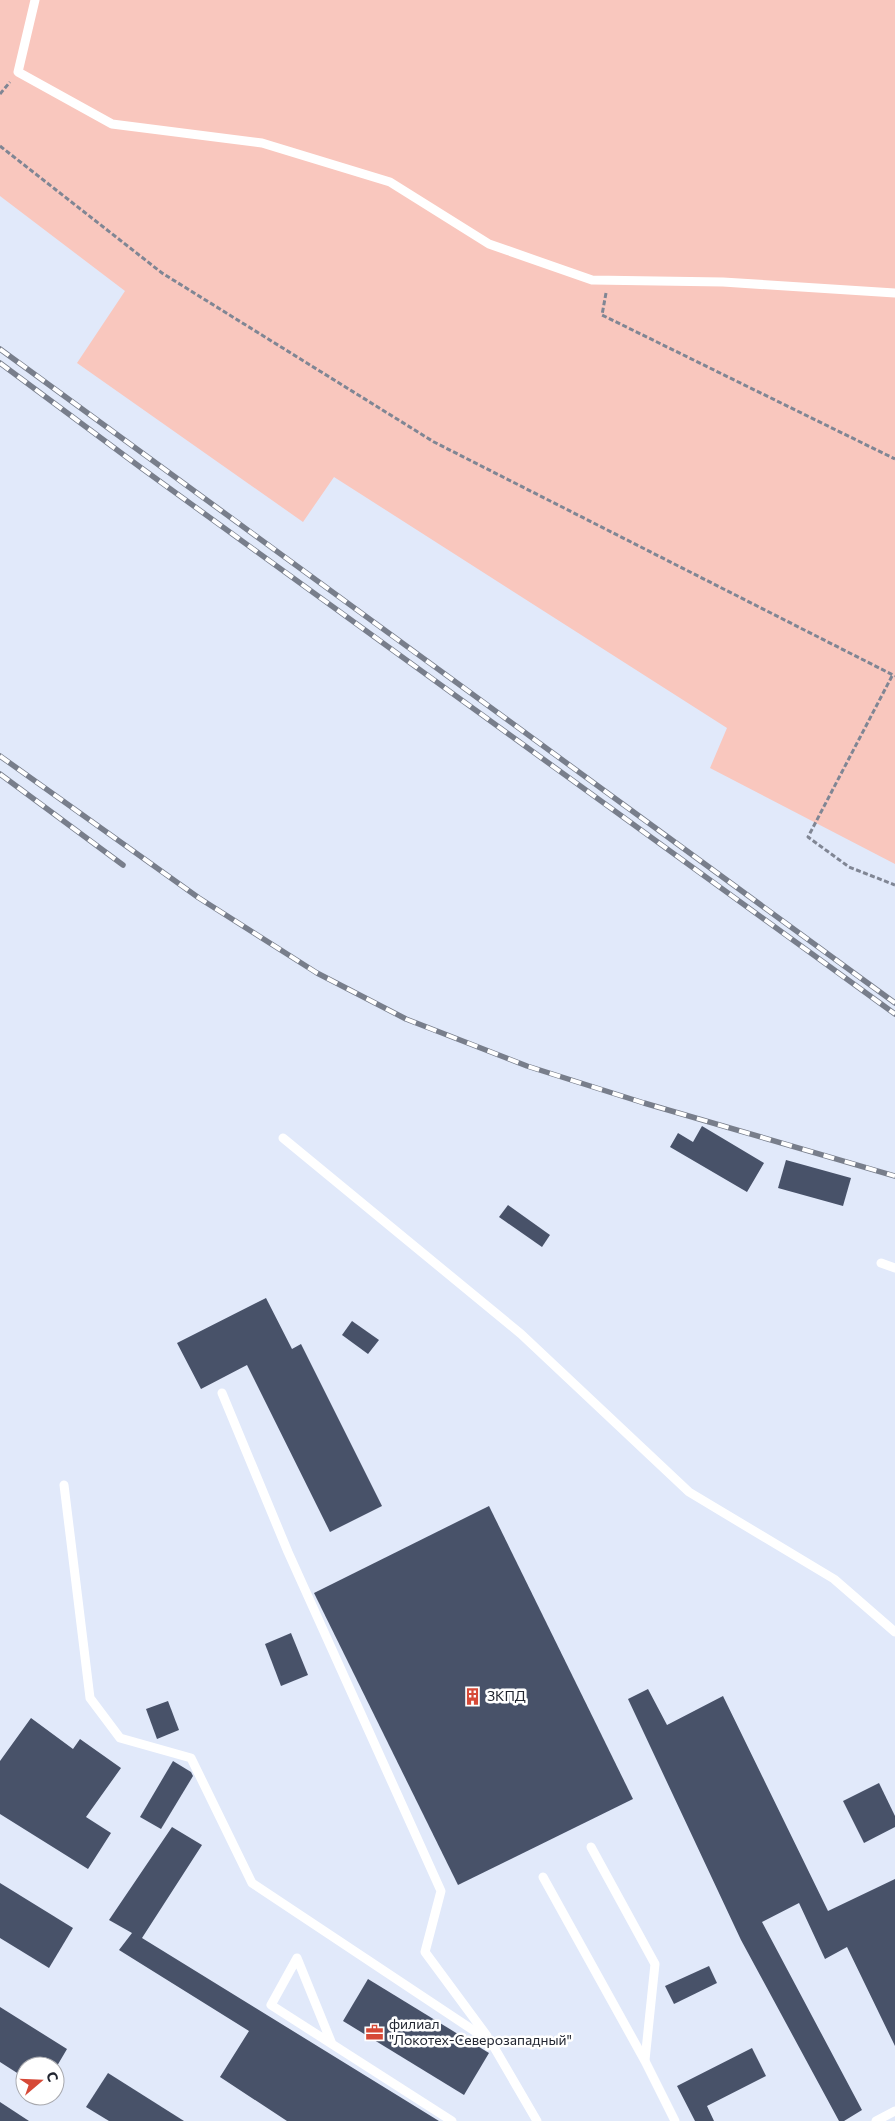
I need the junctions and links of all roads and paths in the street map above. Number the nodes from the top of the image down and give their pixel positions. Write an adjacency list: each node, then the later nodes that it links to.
1 (35, 0): 3 (lane)
2 (0, 146): 6 (path)
3 (608, 280): 4 (lane); 5 (path)
4 (895, 293)
5 (895, 459)
6 (894, 676): 7 (path)
7 (895, 885)
8 (283, 1138): 13 (lane)
9 (881, 1263): 10 (lane)
10 (895, 1268)
11 (222, 1393): 16 (lane)
12 (64, 1485): 16 (lane)
13 (895, 1632)
14 (591, 1848): 18 (lane)
15 (543, 1877): 18 (lane)
16 (491, 2042): 21 (lane)
17 (332, 2044): 17 (lane); 20 (lane)
18 (645, 2061): 22 (lane)
19 (895, 2111): 23 (lane)
20 (452, 2121)
21 (537, 2121)
22 (675, 2121)
23 (876, 2121)

